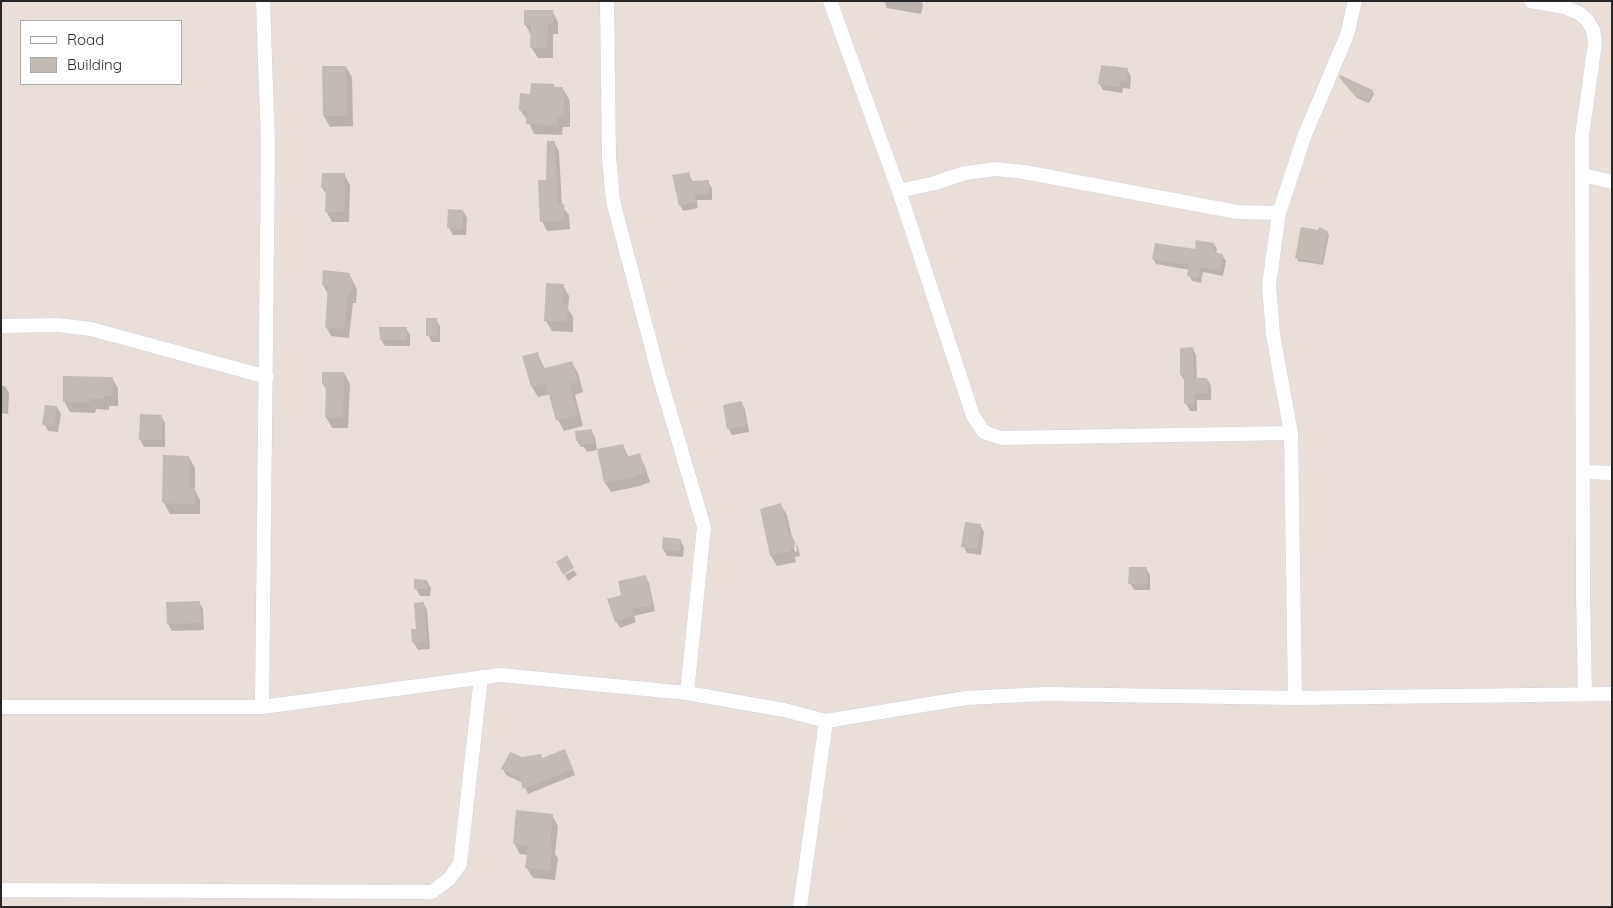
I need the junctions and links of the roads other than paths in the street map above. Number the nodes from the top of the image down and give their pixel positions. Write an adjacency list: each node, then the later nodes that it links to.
1 (263, 1): 11 (street)
2 (607, 1): 16 (street)
3 (830, 1): 8 (street)
4 (1355, 1): 9 (street)
5 (1531, 1): 6 (street)
6 (1582, 175): 7 (street); 13 (street)
7 (1612, 182)
8 (899, 191): 9 (street); 12 (street)
9 (1279, 213): 12 (street)
10 (1, 326): 11 (street)
11 (267, 377): 21 (street)
12 (1291, 433): 19 (street)
13 (1584, 472): 14 (street); 17 (street)
14 (1612, 473)
15 (481, 677): 16 (street); 21 (street); 23 (street)
16 (687, 693): 22 (street)
17 (1585, 694): 18 (street); 19 (street)
18 (1612, 694)
19 (1295, 698): 22 (street)
20 (1, 707): 21 (street)
21 (262, 707)
22 (826, 721): 24 (street)
23 (1, 890)
24 (800, 907)

